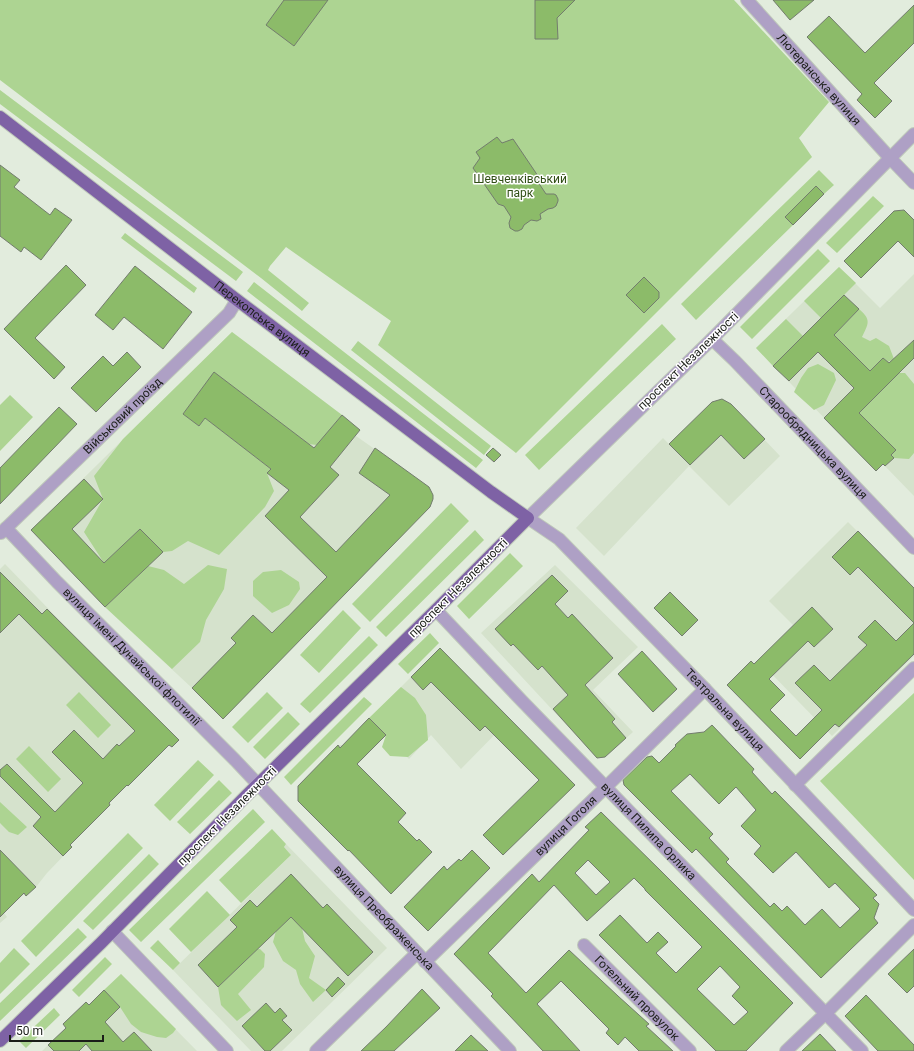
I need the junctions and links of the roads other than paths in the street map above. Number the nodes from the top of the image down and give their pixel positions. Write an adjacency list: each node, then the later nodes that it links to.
1 (747, 0): 4 (street, Лютеранська вулиця)
2 (0, 117): 6 (main road, Перекопська вулиця)
3 (914, 134): 4 (street, проспект Незалежності)
4 (890, 158): 5 (street, Лютеранська вулиця); 7 (street, проспект Незалежності)
5 (914, 183)
6 (238, 300): 8 (main road, Перекопська вулиця); 9 (street, Військовий проїзд)
7 (712, 339): 8 (street, проспект Незалежності); 10 (street, Старообрядницька вулиця)
8 (528, 518): 11 (main road, проспект Незалежності); 13 (street, Театральна вулиця)
9 (3, 531): 14 (street, вулиця імені Дунайської флотилії)
10 (914, 548)
11 (436, 610): 14 (main road, проспект Незалежності); 16 (street, вулиця Пилипа Орлика)
12 (914, 668): 15 (street)
13 (705, 689): 15 (street, Театральна вулиця); 16 (street, вулиця Гоголя)
14 (257, 785): 19 (main road, проспект Незалежності); 21 (street, вулиця Преображенська)
15 (795, 785): 17 (street, Театральна вулиця)
16 (606, 787): 22 (street, вулиця Гоголя); 23 (street, вулиця Пилипа Орлика)
17 (914, 910)
18 (914, 925): 23 (street)
19 (112, 932): 24 (main road, проспект Незалежності); 25 (street)
20 (584, 945): 28 (street, Готельний провулок)
21 (417, 953): 22 (street, вулиця Преображенська); 26 (street)
22 (425, 962): 27 (street, вулиця Преображенська)
23 (826, 1013): 29 (street); 30 (street, вулиця Пилипа Орлика)
24 (0, 1041)
25 (227, 1051)
26 (316, 1051)
27 (510, 1051)
28 (690, 1051)
29 (786, 1051)
30 (862, 1051)

